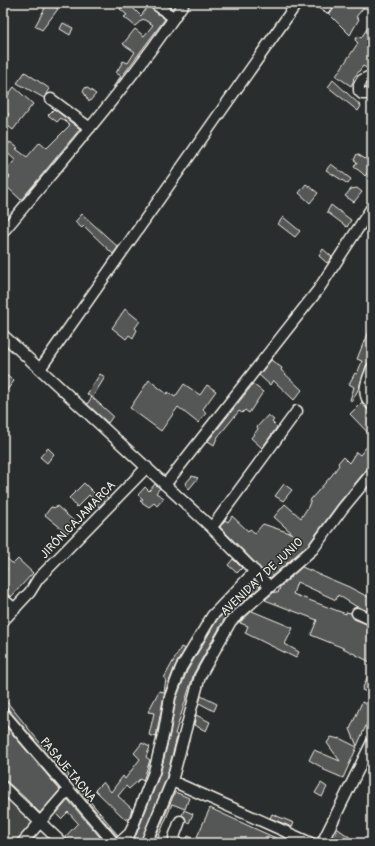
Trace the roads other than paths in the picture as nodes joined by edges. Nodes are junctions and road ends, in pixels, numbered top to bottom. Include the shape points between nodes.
1 (154, 3) edge
2 (184, 3) edge
3 (297, 3) edge
4 (322, 3) edge
5 (329, 3) edge
6 (174, 18) junction
7 (372, 78) edge
8 (372, 91) edge
9 (51, 99) dead end
10 (90, 128) junction
11 (372, 206) edge
12 (3, 232) edge
13 (5, 340) edge
14 (372, 368) edge
15 (40, 369) junction
16 (372, 405) edge
17 (297, 411) dead end
18 (147, 467) junction
19 (372, 473) edge
20 (165, 485) junction
21 (211, 527) junction
22 (255, 571) junction
23 (269, 586) junction
24 (3, 599) edge
25 (15, 609) junction
26 (357, 613) dead end
27 (372, 620) edge
28 (3, 621) edge
29 (3, 713) edge
30 (372, 742) edge
31 (172, 781) junction
32 (3, 787) edge
33 (68, 790) junction
34 (180, 821) dead end
35 (40, 823) junction
36 (22, 843) edge
37 (62, 843) edge
38 (114, 843) edge
39 (119, 843) edge
40 (146, 843) edge
41 (176, 843) edge
42 (311, 843) edge
43 (322, 843) edge

1 - 6 street
2 - 6 street
3 - 15 street
4 - 5 street via 326,7
6 - 10 street
7 - 8 street via 362,80 359,91 362,94 370,94
9 - 10 street
10 - 12 street
11 - 20 street via 318,290
13 - 15 street
14 - 16 street via 365,394
15 - 18 street
17 - 21 street
18 - 20 street
18 - 25 street, JIRÓN CAJAMARCA via 38,579
19 - 23 street, AVENIDA 7 DE JUNIO via 313,549
20 - 21 street
21 - 22 street
22 - 23 street
22 - 39 street via 212,616 181,668 170,697 154,772 130,832
23 - 31 street, AVENIDA 7 DE JUNIO via 231,621 200,676
24 - 25 street
25 - 28 street, JIRÓN CAJAMARCA
26 - 27 street
29 - 33 street, PASAJE TACNA
30 - 43 street
31 - 40 street, AVENIDA 7 DE JUNIO
31 - 42 street
32 - 35 street
33 - 35 street
33 - 38 street, PASAJE TACNA
34 - 41 street via 174,837
35 - 36 street
35 - 37 street

